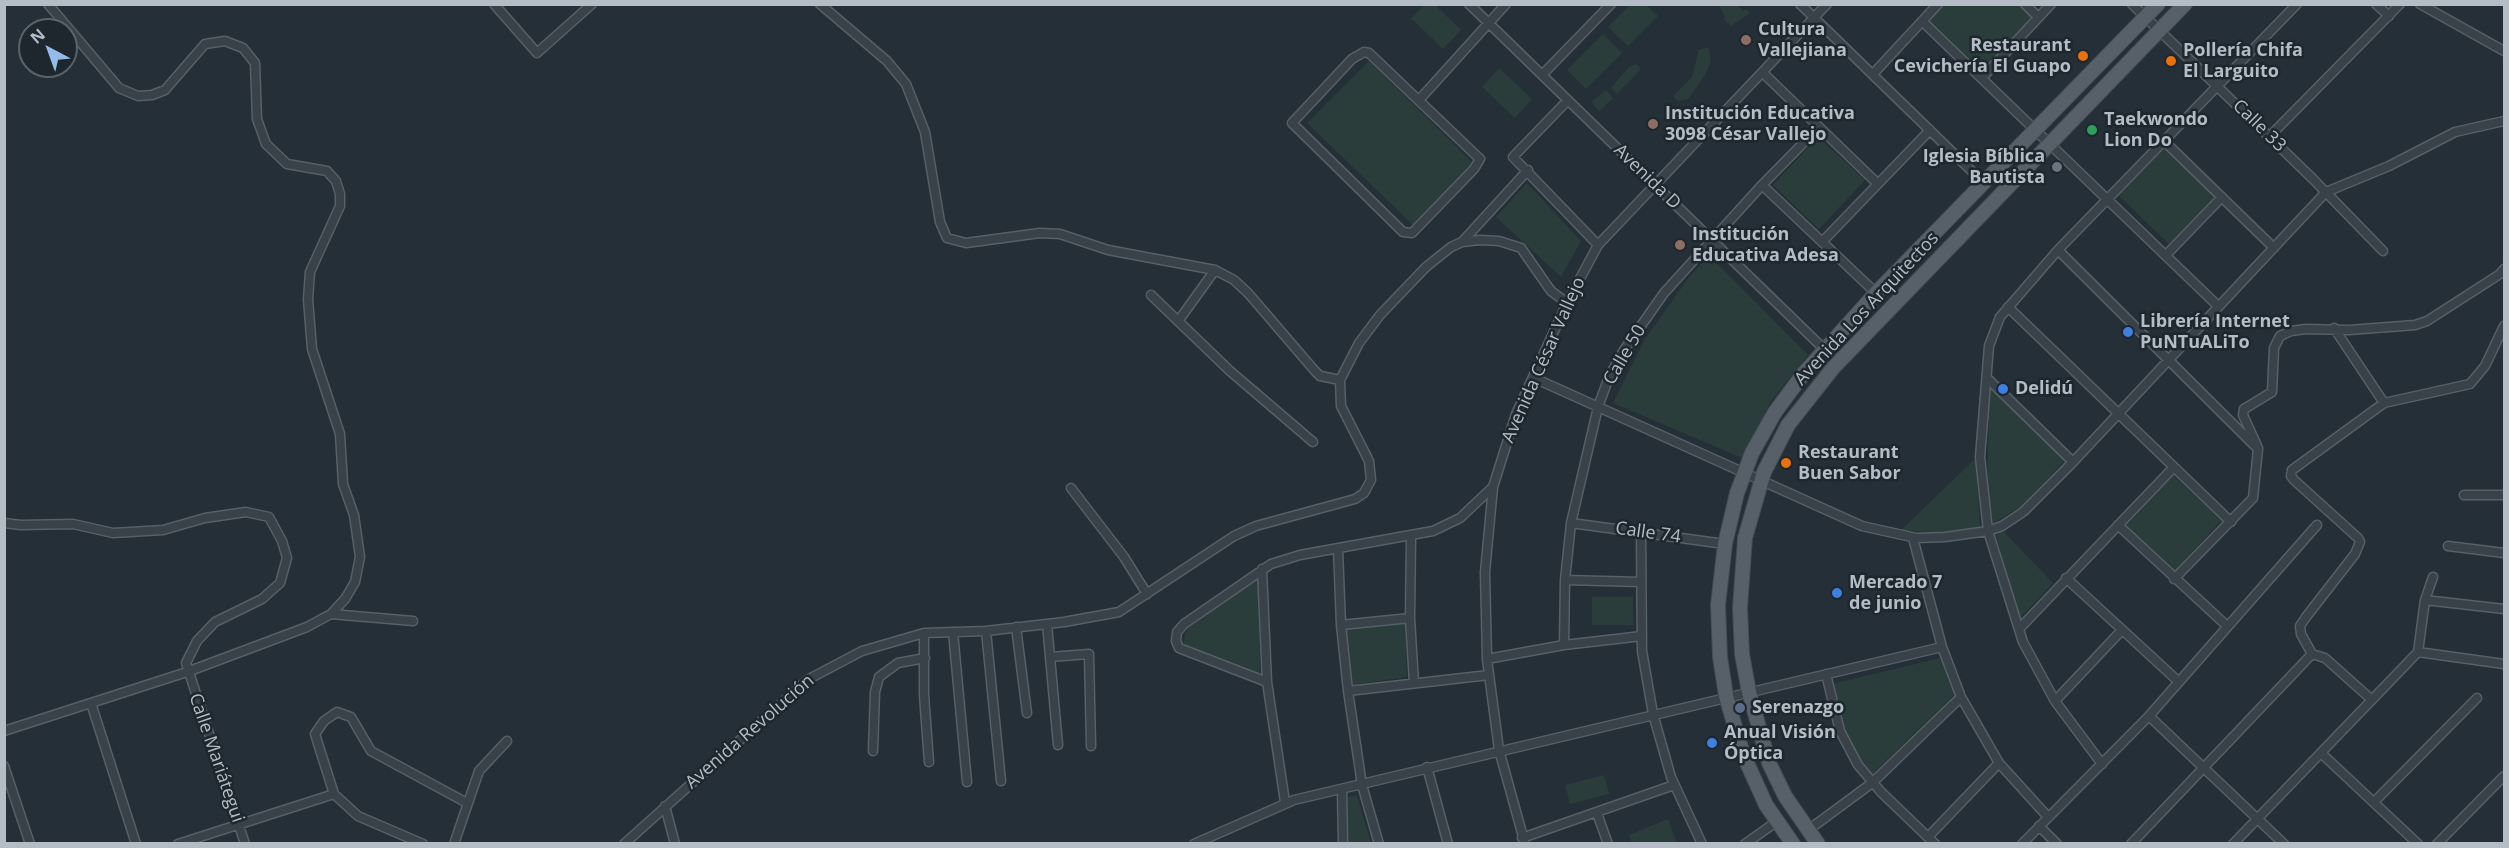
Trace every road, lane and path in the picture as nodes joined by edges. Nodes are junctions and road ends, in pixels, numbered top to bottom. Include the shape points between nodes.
1 (48, 4) edge
2 (494, 4) edge
3 (592, 4) edge
4 (820, 4) edge
5 (1468, 4) edge
6 (1506, 4) edge
7 (1611, 4) edge
8 (1800, 4) edge
9 (1827, 4) edge
10 (1938, 4) edge
11 (2025, 4) edge
12 (2050, 4) edge
13 (2132, 4) edge
14 (2158, 4) edge
15 (2186, 4) edge
16 (2297, 4) edge
17 (2376, 4) edge
18 (2400, 4) edge
19 (2420, 4) edge
20 (2389, 16) junction
21 (2145, 17) junction
22 (1814, 18) junction
23 (2038, 18) junction
24 (1922, 21) junction
25 (1488, 23) junction
26 (2160, 31) junction
27 (2505, 51) edge
28 (1762, 72) junction
29 (1872, 74) junction
30 (1542, 75) junction
31 (1982, 78) junction
32 (2217, 86) junction
33 (1419, 100) junction
34 (1568, 100) junction
35 (2505, 121) edge
36 (1819, 127) junction
37 (2036, 128) junction
38 (1930, 130) junction
39 (2270, 136) junction
40 (2163, 140) junction
41 (2050, 143) junction
42 (1528, 170) junction
43 (1983, 182) junction
44 (1878, 184) junction
45 (1762, 185) junction
46 (1657, 186) junction
47 (2326, 192) junction
48 (2222, 197) junction
49 (2109, 198) junction
50 (1712, 241) junction
51 (1462, 242) junction
52 (1822, 242) junction
53 (1598, 245) junction
54 (2274, 248) junction
55 (2058, 250) junction
56 (2383, 251) dead end
57 (2166, 255) junction
58 (2505, 269) edge
59 (1215, 270) junction
60 (1876, 293) junction
61 (1151, 295) dead end
62 (1567, 303) junction
63 (2218, 306) junction
64 (2008, 307) junction
65 (1179, 320) junction
66 (2505, 326) edge
67 (2334, 328) junction
68 (1826, 350) junction
69 (2168, 360) junction
70 (1534, 378) junction
71 (1988, 378) junction
72 (1340, 380) junction
73 (2384, 403) junction
74 (1598, 407) junction
75 (2118, 414) junction
76 (1313, 442) dead end
77 (2258, 449) junction
78 (2073, 462) junction
79 (2173, 468) junction
80 (1745, 471) junction
81 (1761, 479) junction
82 (1493, 486) junction
83 (1071, 488) dead end
84 (2464, 495) dead end
85 (2505, 495) edge
86 (2231, 522) junction
87 (4, 523) edge
88 (1571, 523) junction
89 (2118, 525) junction
90 (2317, 525) dead end
91 (1988, 531) junction
92 (1641, 532) junction
93 (1411, 537) junction
94 (1913, 538) junction
95 (1725, 544) junction
96 (2448, 546) dead end
97 (1338, 549) junction
98 (2505, 553) edge
99 (1262, 569) junction
100 (2433, 577) dead end
101 (2066, 578) junction
102 (2174, 579) junction
103 (1565, 580) junction
104 (1641, 582) junction
105 (1147, 594) junction
106 (2425, 600) junction
107 (2505, 609) edge
108 (331, 614) junction
109 (1410, 618) junction
110 (413, 621) dead end
111 (1047, 624) junction
112 (1341, 625) junction
113 (2227, 626) junction
114 (1016, 627) junction
115 (2019, 629) junction
116 (2122, 630) junction
117 (986, 631) junction
118 (953, 632) junction
119 (924, 633) junction
120 (1642, 636) junction
121 (1564, 645) junction
122 (1942, 647) junction
123 (2418, 652) junction
124 (2312, 654) junction
125 (1050, 657) junction
126 (925, 658) junction
127 (1487, 659) junction
128 (2505, 664) edge
129 (188, 672) junction
130 (1826, 674) junction
131 (1489, 675) junction
132 (1267, 682) junction
133 (2179, 682) junction
134 (1414, 683) junction
135 (1348, 691) junction
136 (1749, 692) junction
137 (1726, 696) junction
138 (1961, 697) junction
139 (2476, 698) dead end
140 (2372, 700) junction
141 (2055, 701) junction
142 (91, 703) junction
143 (1026, 712) dead end
144 (1653, 714) junction
145 (2148, 716) junction
146 (4, 731) edge
147 (507, 741) dead end
148 (1058, 745) dead end
149 (1091, 746) dead end
150 (1499, 750) junction
151 (873, 751) dead end
152 (2321, 753) junction
153 (929, 762) dead end
154 (1999, 763) junction
155 (2102, 764) junction
156 (4, 766) edge
157 (1427, 767) junction
158 (2204, 767) junction
159 (2505, 776) edge
160 (1001, 781) dead end
161 (967, 782) dead end
162 (1872, 783) junction
163 (1362, 785) junction
164 (1674, 785) junction
165 (1342, 790) junction
166 (334, 794) junction
167 (2375, 801) junction
168 (1286, 802) junction
169 (467, 804) junction
170 (665, 806) junction
171 (1597, 813) junction
172 (2048, 817) junction
173 (2258, 818) junction
174 (1776, 822) junction
175 (239, 824) junction
176 (2039, 826) junction
177 (1807, 831) junction
178 (1931, 840) edge
179 (1524, 841) edge
180 (30, 843) edge
181 (136, 843) edge
182 (178, 843) edge
183 (244, 843) edge
184 (423, 843) edge
185 (454, 843) edge
186 (624, 843) edge
187 (675, 843) edge
188 (1194, 843) edge
189 (1343, 843) edge
190 (1379, 843) edge
191 (1448, 843) edge
192 (1608, 843) edge
193 (1702, 843) edge
194 (1746, 843) edge
195 (1793, 843) edge
196 (1818, 843) edge
197 (2022, 843) edge
198 (2057, 843) edge
199 (2131, 843) edge
200 (2233, 843) edge
201 (2284, 843) edge
202 (2418, 843) edge
203 (2437, 843) edge

1 - 108 street via 119,88 138,96 165,90 205,44 225,41 243,48 255,63 257,118 266,144 287,164 327,171 336,181 340,207 310,272 308,299 312,349 340,434 343,484 361,548 355,582
2 - 3 street via 537,53
4 - 59 street via 887,61 906,84 925,132 942,231 951,240 966,243 1060,234 1108,250
5 - 25 street, Avenida D
6 - 25 street
7 - 30 street
8 - 22 street
9 - 22 street, Avenida César Vallejo
10 - 24 street
11 - 23 street
12 - 23 street
13 - 21 street, Calle 33
14 - 21 main road, Avenida Los Arquitectos
15 - 26 main road, Avenida Los Arquitectos
16 - 32 street
17 - 20 street
18 - 20 street
19 - 27 street
20 - 39 street
21 - 26 street, Calle 33
21 - 37 main road, Avenida Los Arquitectos
22 - 28 street, Avenida César Vallejo
22 - 29 street
23 - 31 street
24 - 29 street
24 - 31 street
25 - 30 street, Avenida D
25 - 33 street
26 - 32 street, Calle 33
26 - 41 main road, Avenida Los Arquitectos
28 - 36 street
28 - 46 street, Avenida César Vallejo
29 - 38 street
30 - 34 street, Avenida D
31 - 37 street
32 - 39 street, Calle 33
32 - 40 street
33 - 33 street via 1479,159 1474,169 1412,233 1407,233 1292,121 1352,59 1364,52
34 - 42 street via 1513,157
34 - 46 street, Avenida D
35 - 47 street via 2455,132 2390,166
36 - 44 street
36 - 45 street, Calle 50
37 - 41 street
37 - 43 main road, Avenida Los Arquitectos
38 - 43 street
38 - 44 street
39 - 47 street, Calle 33
40 - 48 street
40 - 49 street
41 - 49 street
41 - 81 main road, Avenida Los Arquitectos via 1826,375 1788,425
42 - 51 street
42 - 53 street
43 - 60 main road, Avenida Los Arquitectos
44 - 52 street
45 - 50 street, Calle 50
45 - 52 street
46 - 50 street, Avenida D
46 - 53 street, Avenida César Vallejo
47 - 54 street
47 - 56 street, Calle 33
48 - 54 street
48 - 57 street
49 - 55 street
49 - 57 street
50 - 68 street, Avenida D
50 - 74 street, Calle 50 via 1664,293 1623,350
51 - 62 street via 1499,242 1521,248 1551,291
51 - 72 street via 1426,267 1380,315 1359,343
52 - 60 street
53 - 62 street, Avenida César Vallejo
54 - 63 street
55 - 64 street
55 - 69 street
57 - 63 street
58 - 67 street via 2427,321 2415,325
59 - 65 street
59 - 72 street via 1248,293 1320,376
60 - 68 main road, Avenida Los Arquitectos
61 - 65 street
62 - 70 street, Avenida César Vallejo
63 - 69 street
64 - 71 street via 1989,346
64 - 75 street
65 - 76 street via 1230,371
66 - 73 street via 2485,366 2470,384
67 - 73 street
67 - 77 street via 2291,331 2280,336 2274,348 2272,392 2244,409
68 - 80 main road, Avenida Los Arquitectos via 1775,412
69 - 75 street
69 - 77 street
70 - 74 street
70 - 82 street, Avenida César Vallejo via 1516,414
71 - 78 street
71 - 91 street via 1980,457
72 - 105 street, Avenida Revolución via 1341,406 1370,461 1371,480 1364,493 1234,536
73 - 124 street via 2292,470 2294,480 2360,542 2300,626
74 - 80 street
74 - 88 street, Calle 50
75 - 78 street
75 - 79 street
77 - 86 street via 2253,498
78 - 91 street via 2023,512
79 - 86 street
79 - 89 street
80 - 81 street
80 - 95 main road, Avenida Los Arquitectos
81 - 94 street via 1845,520
81 - 136 main road, Avenida Los Arquitectos via 1742,556 1742,654
82 - 93 street via 1460,518
82 - 127 street, Avenida César Vallejo via 1485,572
83 - 105 street
84 - 85 street
86 - 102 street
87 - 129 street via 73,524 113,533 163,530 246,512 269,517 287,558 280,583 262,599 215,622 197,641 186,663
88 - 92 street, Calle 74
88 - 103 street, Calle 50
89 - 101 street
89 - 102 street
90 - 113 street
91 - 94 street
91 - 115 street
92 - 95 street, Calle 74
92 - 104 street
93 - 97 street
93 - 109 street
94 - 122 street
95 - 137 main road, Avenida Los Arquitectos via 1718,629
96 - 98 street
97 - 99 street
97 - 112 street
99 - 132 street
99 - 132 street via 1184,624 1176,642 1179,648
100 - 106 street
101 - 115 street
101 - 116 street
102 - 113 street
103 - 104 street
103 - 121 street, Calle 50
104 - 120 street
105 - 111 street, Avenida Revolución via 1119,612
106 - 107 street
106 - 123 street
108 - 110 street
108 - 129 street via 307,627
109 - 112 street
109 - 134 street
111 - 114 street, Avenida Revolución
111 - 125 street
112 - 135 street
113 - 133 street
114 - 117 street, Avenida Revolución
114 - 143 street
115 - 141 street
116 - 133 street
116 - 141 street
117 - 118 street, Avenida Revolución
117 - 160 street
118 - 119 street, Avenida Revolución
118 - 161 street
119 - 126 street
119 - 170 street, Avenida Revolución via 862,651 807,680
120 - 121 street
120 - 144 street
121 - 127 street
122 - 130 street
122 - 138 street
123 - 128 street
123 - 140 street
124 - 140 street via 2325,658
124 - 158 street
125 - 148 street
125 - 149 street via 1089,654
126 - 151 street via 898,663 879,677
126 - 153 street
127 - 131 street, Avenida César Vallejo
129 - 142 street
129 - 175 street, Calle Mariátegui
130 - 136 street
130 - 162 street via 1840,731
131 - 134 street
131 - 150 street, Avenida César Vallejo
132 - 168 street
133 - 145 street
134 - 135 street
135 - 163 street
136 - 137 street
136 - 177 main road, Avenida Los Arquitectos via 1769,763
137 - 144 street
137 - 174 main road, Avenida Los Arquitectos via 1743,754
138 - 154 street
138 - 162 street
139 - 167 street
140 - 152 street
141 - 155 street
142 - 146 street
142 - 181 street
144 - 150 street
144 - 164 street
145 - 155 street
145 - 158 street
147 - 169 street via 479,771
150 - 157 street
150 - 179 street, Avenida César Vallejo
152 - 167 street
152 - 173 street
154 - 172 street
154 - 178 street
155 - 172 street
156 - 180 street
157 - 163 street
157 - 191 street
158 - 173 street
158 - 199 street
159 - 203 street
162 - 177 street
162 - 178 street
163 - 165 street
163 - 190 street
164 - 171 street
164 - 193 street
165 - 168 street
165 - 189 street
166 - 169 street via 315,734 337,712 351,717 371,751
166 - 175 street
166 - 184 street via 358,816
167 - 202 street
168 - 188 street
169 - 185 street
170 - 186 street, Avenida Revolución
170 - 187 street
171 - 179 street
171 - 192 street
172 - 176 street
173 - 200 street
173 - 201 street
174 - 194 street
174 - 195 main road, Avenida Los Arquitectos
175 - 182 street
175 - 183 street, Calle Mariátegui
176 - 197 street
176 - 198 street
177 - 196 main road, Avenida Los Arquitectos

